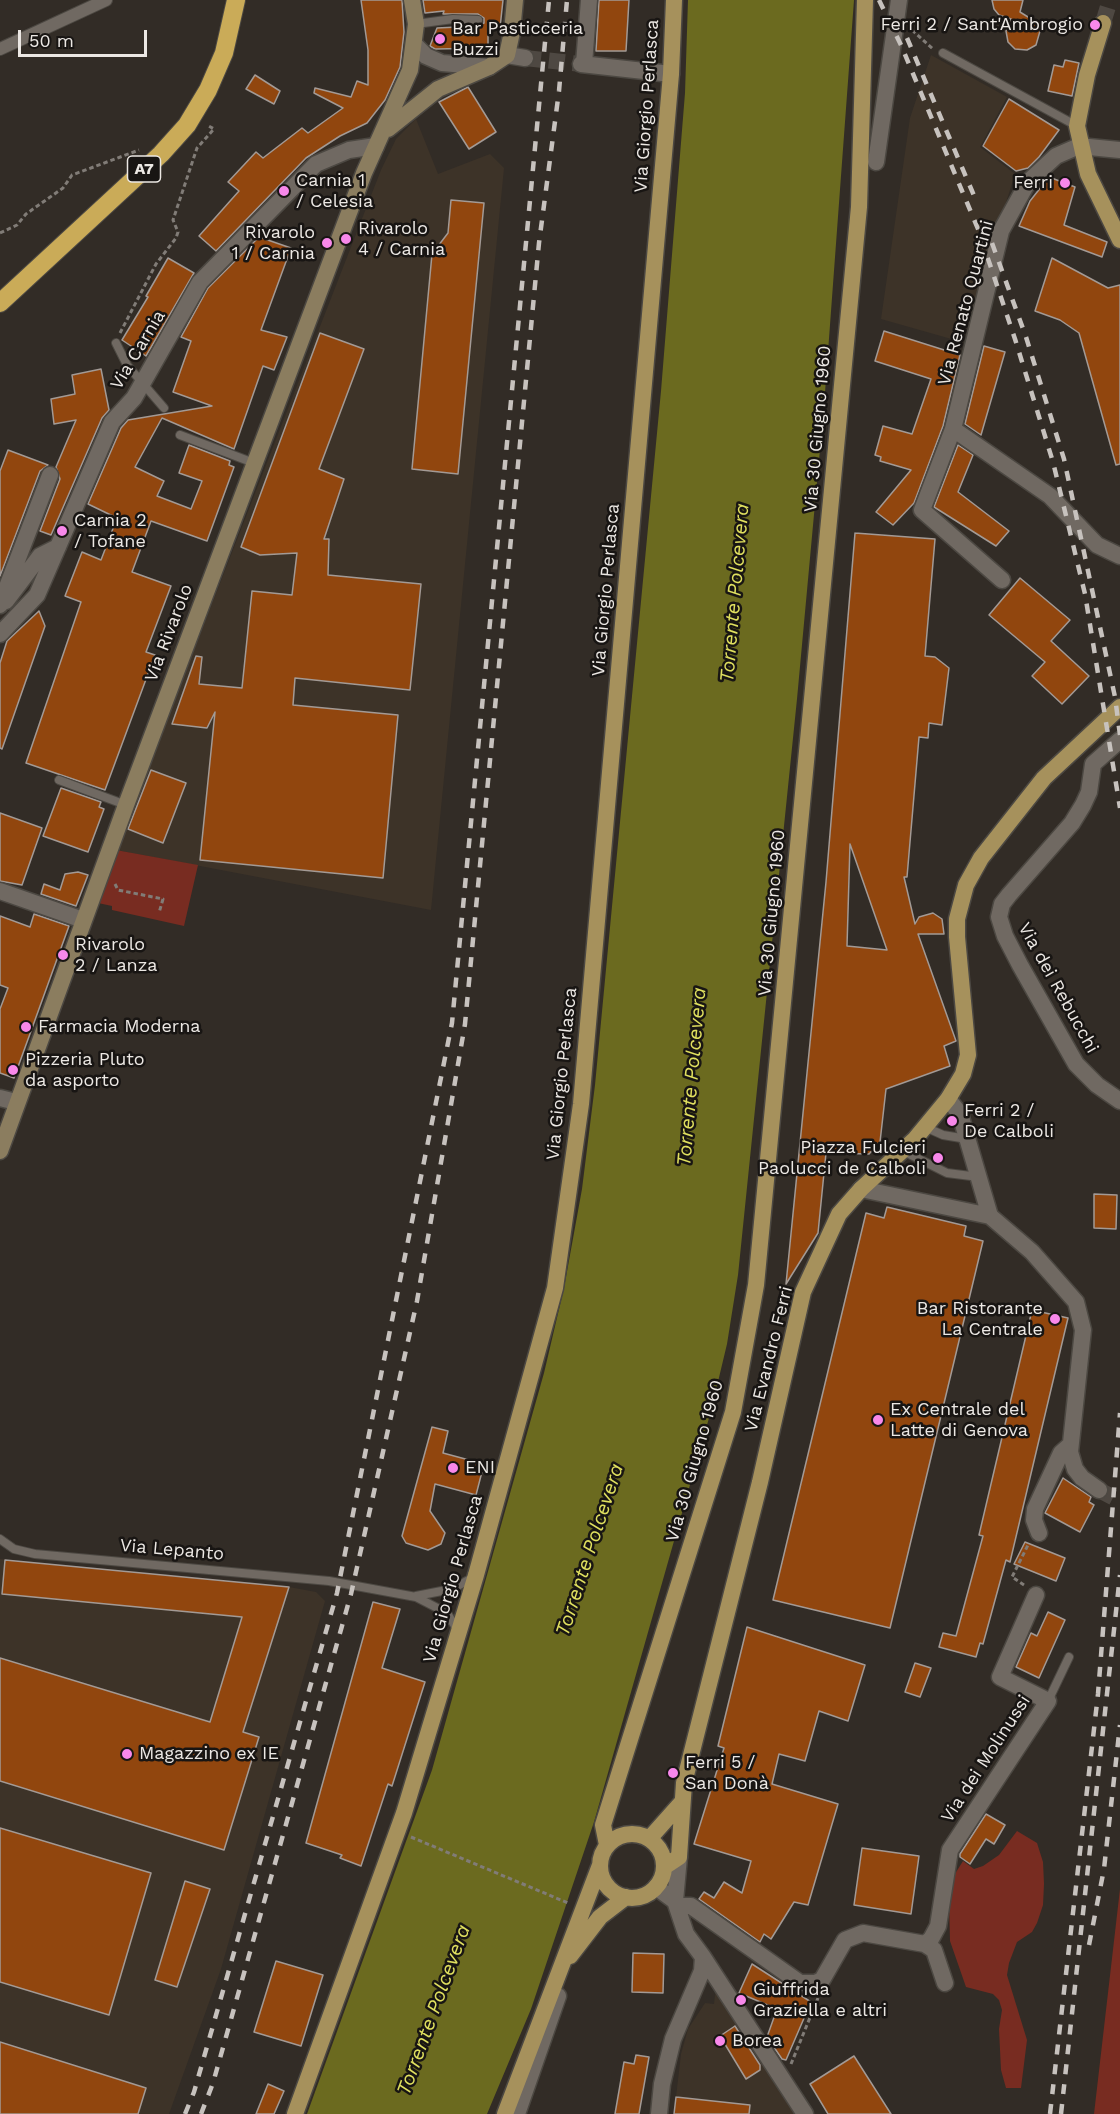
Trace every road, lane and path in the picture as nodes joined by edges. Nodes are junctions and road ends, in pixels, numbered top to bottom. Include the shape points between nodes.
1 (106, 0) edge
2 (236, 0) edge
3 (412, 0) edge
4 (515, 0) edge
5 (589, 0) edge
6 (674, 0) edge
7 (865, 0) edge
8 (899, 5) edge
9 (478, 21) dead end
10 (1103, 23) tunnel mouth
11 (416, 24) junction
12 (415, 45) junction
13 (0, 49) edge
14 (943, 53) joint
15 (507, 55) junction
16 (525, 58) tunnel mouth
17 (489, 67) junction
18 (671, 74) junction
19 (206, 124) dead end
20 (1077, 126) junction
21 (379, 139) junction
22 (1080, 146) junction
23 (139, 150) dead end
24 (1120, 150) edge
25 (876, 162) dead end
26 (0, 233) edge
27 (1120, 240) edge
28 (0, 303) edge
29 (116, 343) joint
30 (143, 382) junction
31 (164, 408) dead end
32 (953, 429) junction
33 (180, 435) dead end
34 (254, 463) junction
35 (50, 475) dead end
36 (58, 547) junction
37 (1120, 556) edge
38 (1002, 580) dead end
39 (0, 607) edge
40 (0, 634) edge
41 (1120, 707) edge
42 (1120, 740) edge
43 (59, 780) dead end
44 (126, 805) junction
45 (115, 884) dead end
46 (0, 891) edge
47 (162, 900) junction
48 (168, 902) dead end
49 (159, 913) dead end
50 (83, 920) junction
51 (948, 1098) junction
52 (8, 1100) edge
53 (1120, 1101) edge
54 (925, 1127) junction
55 (968, 1139) junction
56 (0, 1151) edge
57 (903, 1151) junction
58 (978, 1177) junction
59 (861, 1189) junction
60 (990, 1216) junction
61 (1070, 1445) junction
62 (1099, 1490) tunnel mouth
63 (1039, 1533) joint
64 (0, 1539) edge
65 (476, 1575) junction
66 (1036, 1595) joint
67 (416, 1597) junction
68 (458, 1632) junction
69 (1069, 1657) dead end
70 (1048, 1701) junction
71 (682, 1802) junction
72 (609, 1811) junction
73 (632, 1834) junction
74 (405, 1835) dead end
75 (649, 1839) junction
76 (608, 1845) junction
77 (679, 1857) junction
78 (600, 1865) junction
79 (664, 1867) junction
80 (656, 1887) junction
81 (626, 1897) junction
82 (561, 1900) dead end
83 (677, 1903) junction
84 (925, 1944) junction
85 (703, 1957) junction
86 (561, 1968) junction
87 (828, 1974) junction
88 (945, 1983) dead end
89 (784, 2083) junction
90 (295, 2114) edge
91 (505, 2114) edge
92 (517, 2114) edge
93 (659, 2114) edge
94 (805, 2114) edge

1 - 13 street
2 - 28 highway, A7 via 224,53 187,125 161,154
3 - 11 main road, Via Rivarolo
4 - 15 main road
5 - 18 street via 583,64
6 - 18 main road, Via Giorgio Perlasca
7 - 72 main road, Via 30 Giugno 1960 via 859,207 756,1285 733,1412
8 - 14 path via 916,36
8 - 25 street
9 - 11 lane via 453,19
10 - 20 main road
11 - 12 main road, Via Rivarolo
12 - 17 street via 426,56 442,63
12 - 21 main road, Via Rivarolo via 410,70
14 - 20 lane
15 - 16 street
15 - 17 main road, Via Rivarolo
17 - 21 main road, Via Rivarolo via 425,97
18 - 65 main road, Via Giorgio Perlasca via 581,1104 555,1288
19 - 29 path via 214,129 197,148 190,165 173,220 176,238 152,272
20 - 22 main road
21 - 30 street, Via Carnia via 316,164 200,282
21 - 34 main road, Via Rivarolo
22 - 24 street
22 - 27 main road via 1088,174
22 - 32 street, Via Renato Quartini via 1056,156 1028,182 1001,231
23 - 26 path via 72,175 63,188 17,225
29 - 30 lane
30 - 31 lane
30 - 36 street, Via Carnia via 112,422
32 - 37 street via 1050,496 1097,545
32 - 38 street, Via Renato Quartini via 922,510
33 - 34 lane
34 - 44 main road, Via Rivarolo
35 - 39 street
36 - 39 street via 40,556
36 - 40 street, Via Carnia via 37,595
41 - 51 main road, Via Evandro Ferri via 1044,778 981,858 966,885 957,919 957,937 968,1055 963,1074
42 - 53 street, Via dei Rebucchi via 1093,764 1089,792 1072,823 1002,904 999,917 1005,936 1076,1064
43 - 44 lane
44 - 50 main road, Via Rivarolo
45 - 47 path via 118,890
46 - 50 street
47 - 48 path
47 - 49 path
50 - 52 main road, Via Rivarolo
51 - 54 main road, Via Evandro Ferri
51 - 55 street via 960,1114
52 - 56 main road, Via Rivarolo
54 - 55 lane via 943,1136
54 - 57 main road, Via Evandro Ferri
55 - 58 street
57 - 58 lane via 946,1173
57 - 59 main road, Via Evandro Ferri
58 - 60 street
59 - 60 street
59 - 71 main road, Via Evandro Ferri via 839,1214 803,1292
60 - 61 street via 1032,1252 1076,1302 1083,1330
61 - 62 street via 1074,1469
61 - 63 street via 1061,1453 1035,1509
63 - 66 path via 1012,1577 1037,1591
64 - 67 lane, Via Lepanto via 14,1549 71,1557 328,1581
65 - 67 lane via 452,1589
65 - 68 main road, Via Giorgio Perlasca
66 - 70 street, Via dei Molinussi via 1000,1677
67 - 68 lane via 447,1613
68 - 90 main road, Via Giorgio Perlasca via 398,1832
69 - 70 lane
70 - 84 street, Via dei Molinussi via 950,1850 938,1926
71 - 75 main road
71 - 77 main road, Via Evandro Ferri
72 - 73 main road
72 - 76 main road, Via 30 Giugno 1960 via 603,1825
73 - 75 main road
73 - 76 main road
74 - 82 path
75 - 79 main road via 657,1846
76 - 78 main road
77 - 79 main road
77 - 83 street
78 - 81 main road via 607,1886
78 - 86 main road
79 - 80 main road
80 - 81 main road via 647,1894
80 - 83 street
81 - 86 main road via 600,1917
83 - 85 street via 686,1934
83 - 87 street via 691,1906 800,1983 816,1983
84 - 87 street via 856,1934 845,1940
84 - 88 street via 934,1950
85 - 89 street
85 - 93 street via 702,1971 681,2014 670,2049
86 - 91 main road
86 - 92 street via 557,1999
87 - 89 path
89 - 94 street

